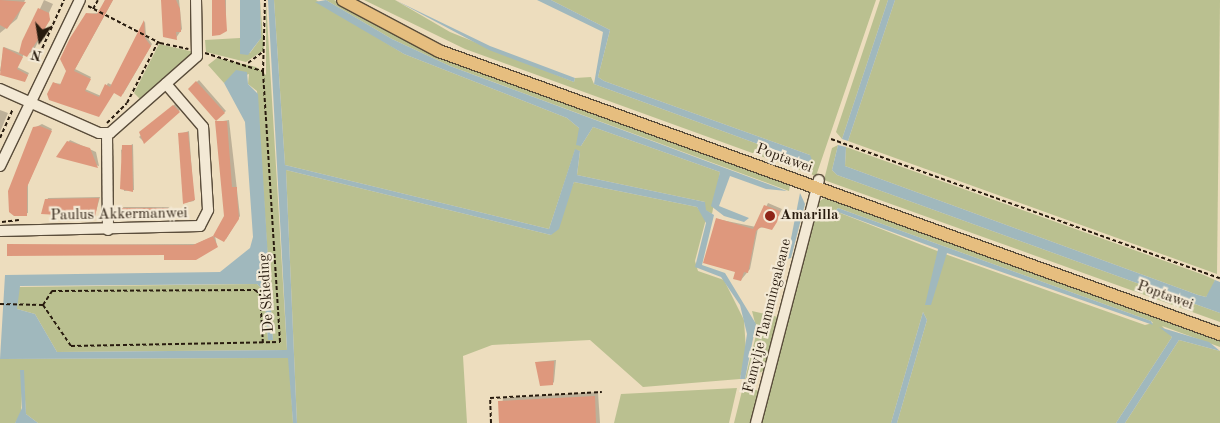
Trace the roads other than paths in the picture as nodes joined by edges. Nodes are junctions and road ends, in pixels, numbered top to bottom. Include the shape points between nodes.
1 (196, 0) edge
2 (343, 0) edge
3 (81, 1) edge
4 (166, 84) junction
5 (0, 89) edge
6 (28, 102) junction
7 (105, 134) junction
8 (0, 166) edge
9 (818, 184) junction
10 (1, 224) edge
11 (108, 230) junction
12 (1220, 334) edge
13 (756, 423) edge

1 - 4 street via 199,52
2 - 9 main road, Poptawei via 439,51
3 - 6 street
4 - 7 street
4 - 11 street, Paulus Akkermanwei via 202,125 206,219 191,230
5 - 6 street
6 - 7 street
6 - 8 street
7 - 11 street
9 - 12 main road, Poptawei
9 - 13 street, Famylje Tammingaleane
10 - 11 street, Paulus Akkermanwei

